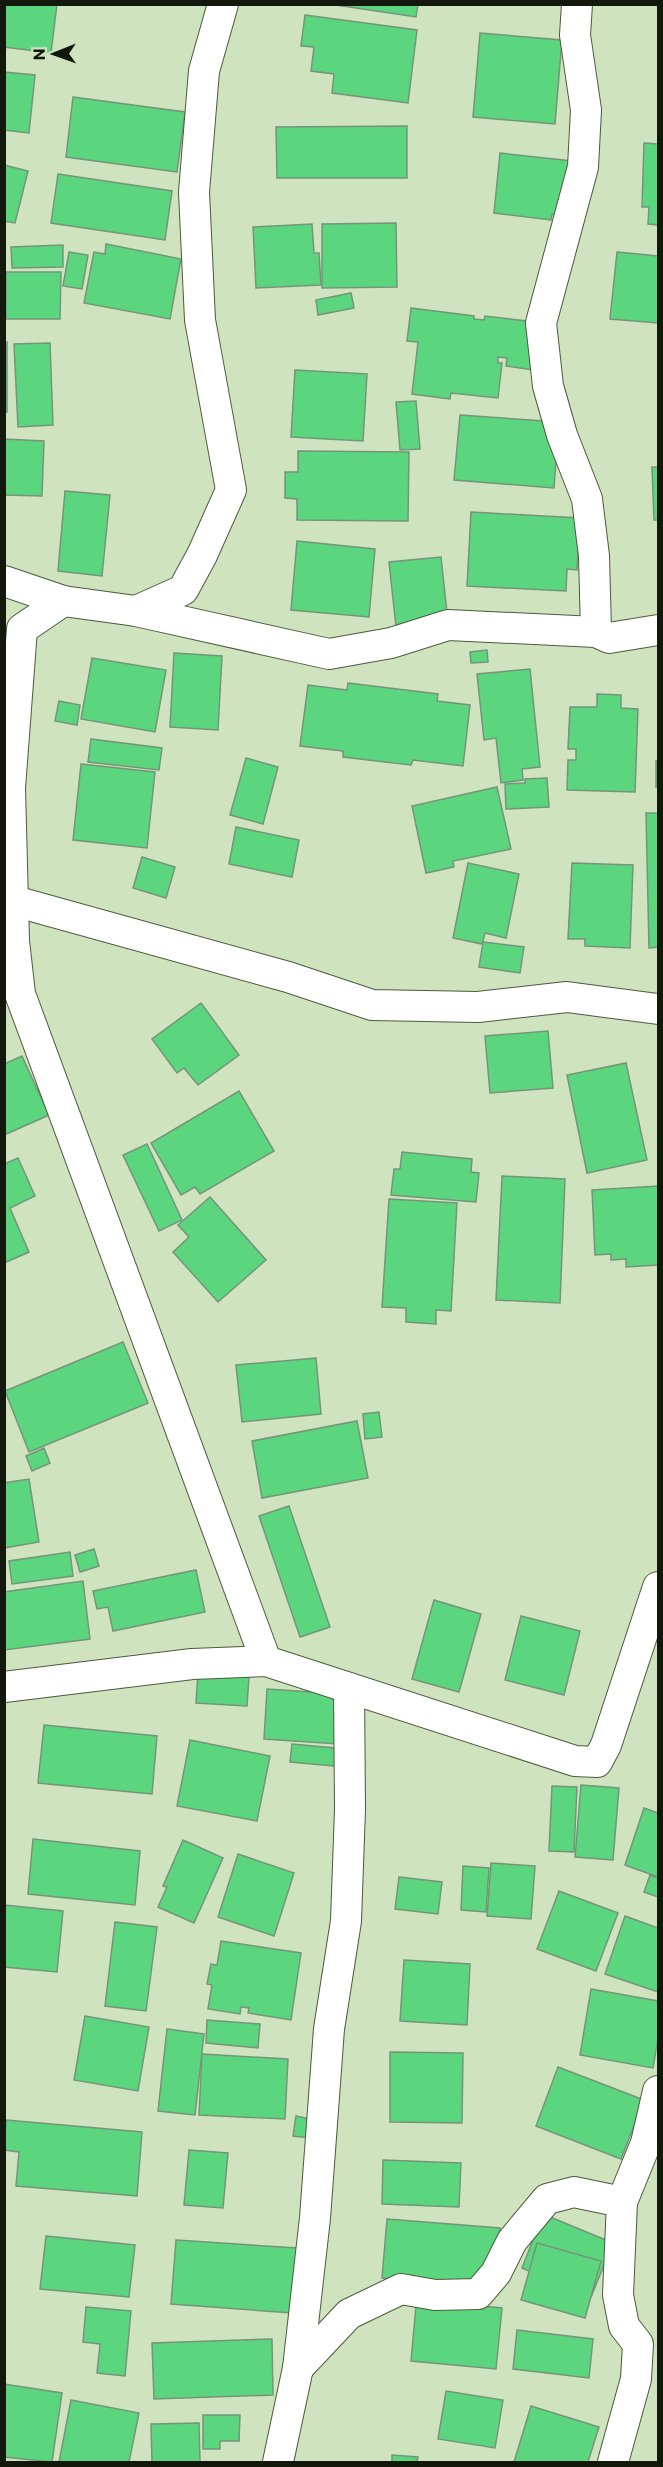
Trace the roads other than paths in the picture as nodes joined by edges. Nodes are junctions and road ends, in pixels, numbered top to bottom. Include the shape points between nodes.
1 (223, 4) edge
2 (577, 4) edge
3 (4, 581) edge
4 (63, 602) junction
5 (136, 611) junction
6 (658, 630) edge
7 (596, 632) junction
8 (14, 902) junction
9 (658, 1009) edge
10 (658, 1587) edge
11 (266, 1661) junction
12 (4, 1687) edge
13 (349, 1688) junction
14 (658, 2091) edge
15 (621, 2202) junction
16 (298, 2368) junction
17 (278, 2463) edge
18 (613, 2463) edge

1 - 5 street via 204,71 194,192 200,320 231,490 183,590
2 - 7 street via 575,35 586,110 583,166 541,323 548,386 587,500 594,556
3 - 4 street
4 - 5 street
4 - 8 street via 22,629 10,788
5 - 7 street via 329,654 391,643 448,625
6 - 7 street via 609,638
8 - 9 street via 288,977 372,1005 478,1007 567,997
8 - 11 street via 20,994
10 - 13 street via 597,1762 575,1761
11 - 12 street via 192,1664
11 - 13 street
13 - 16 street via 346,1921 329,2029 315,2218
14 - 15 street via 646,2143
15 - 16 street via 574,2192 547,2199 512,2241 496,2273 478,2294 435,2295 401,2289 349,2314
15 - 18 street via 618,2295 624,2326 638,2344 636,2379
16 - 17 street

